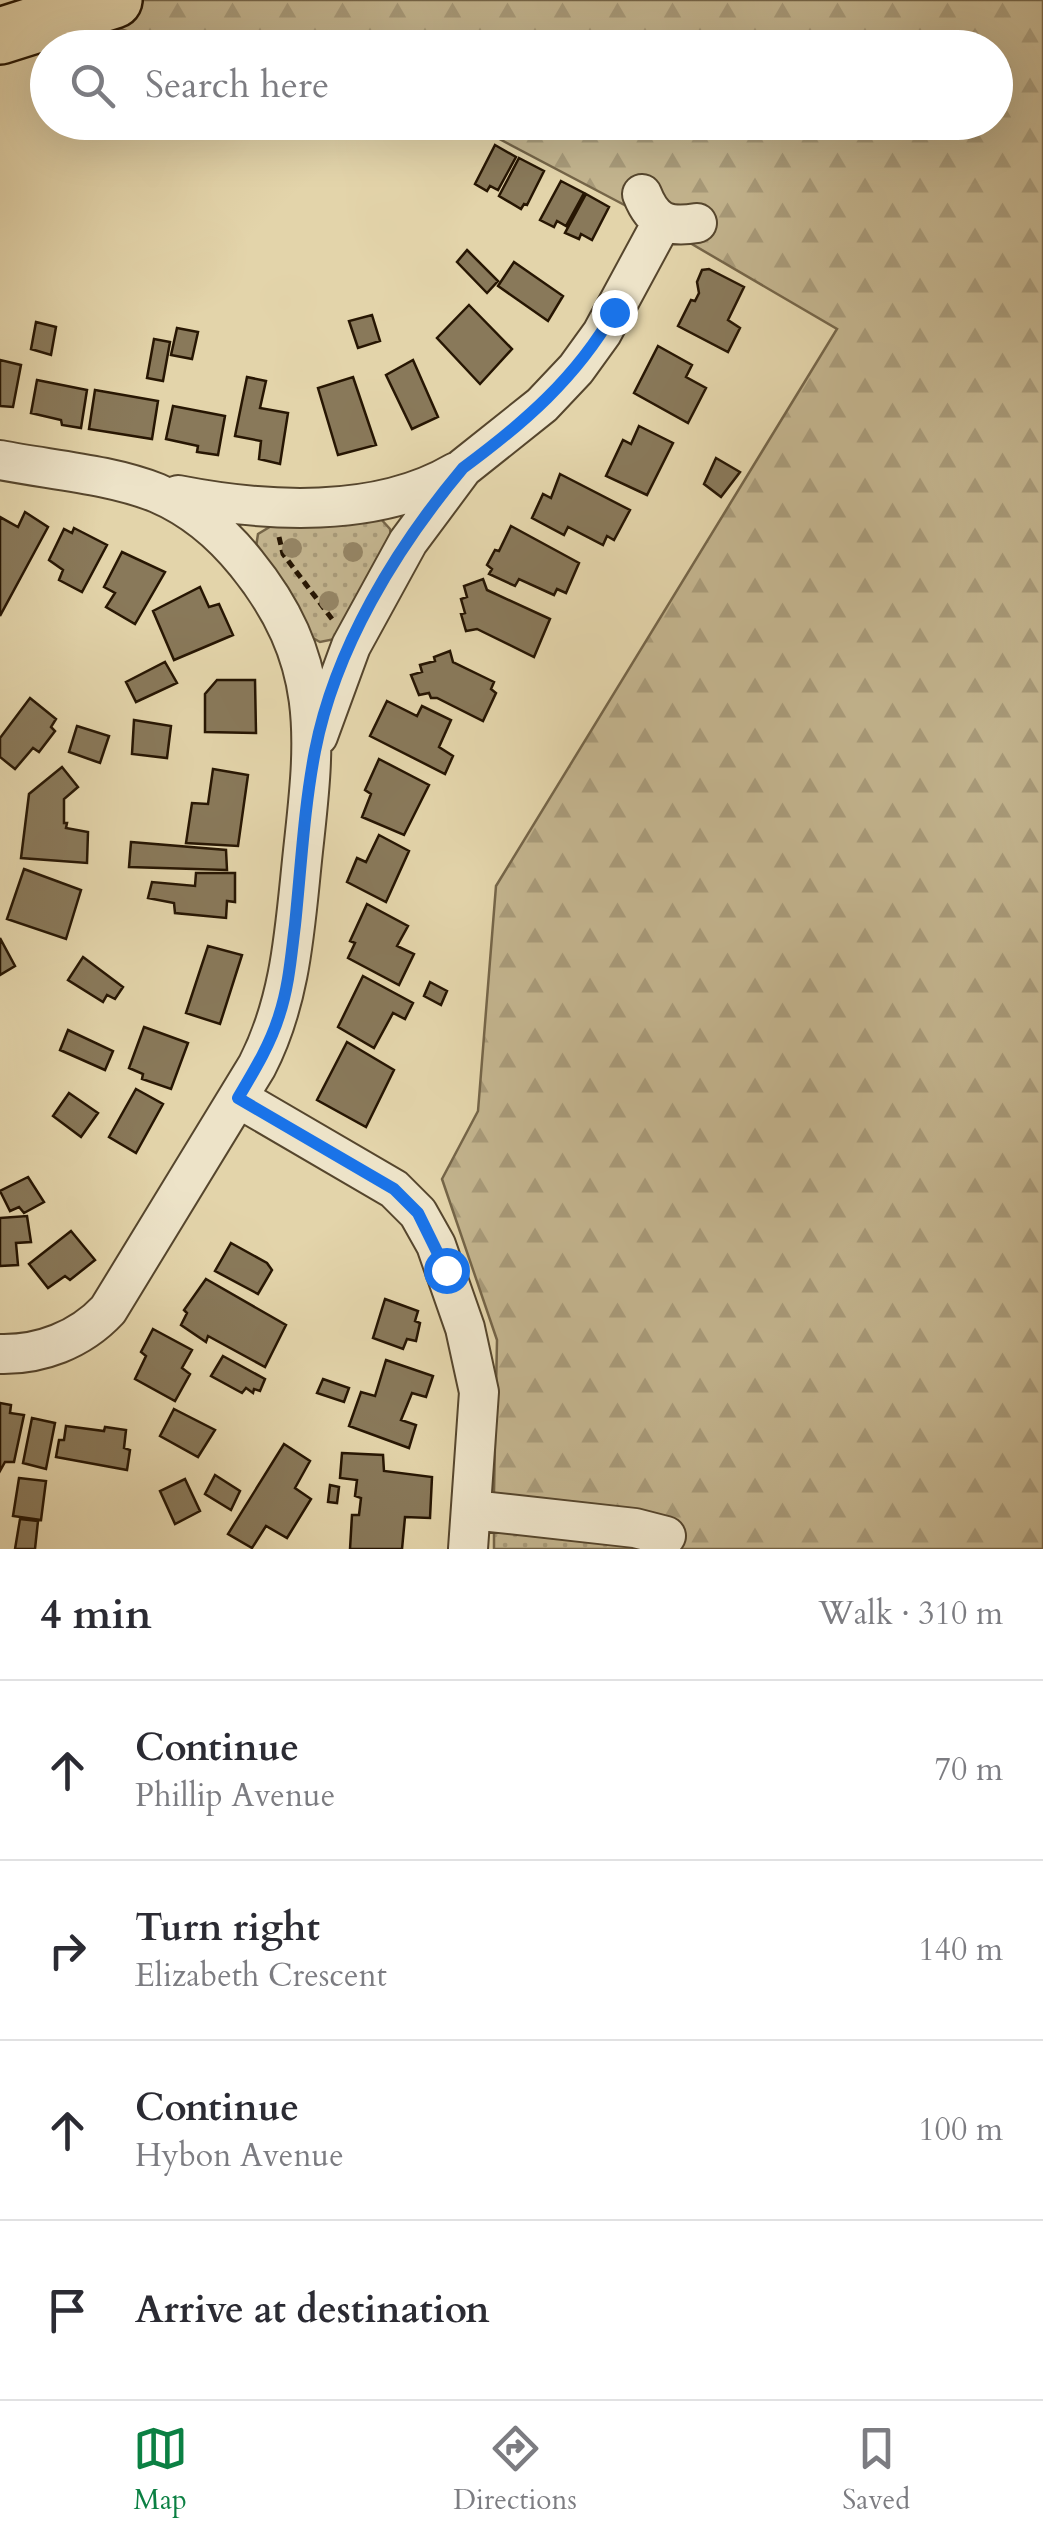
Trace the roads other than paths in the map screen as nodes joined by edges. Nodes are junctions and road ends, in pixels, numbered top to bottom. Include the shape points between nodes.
1 (72, 6) edge
2 (0, 36) edge
3 (667, 213) dead end
4 (0, 460) edge
5 (463, 468) junction
6 (136, 487) junction
7 (312, 772) junction
8 (238, 1098) junction
9 (0, 1354) edge
10 (472, 1510) junction
11 (666, 1536) dead end
12 (468, 1549) edge

1 - 2 highway
3 - 5 street via 576,369
4 - 6 street
5 - 6 street via 425,486 324,508 226,504
5 - 7 street via 430,510 354,638 328,704
6 - 7 street via 210,525 273,598 308,686
7 - 8 street via 285,996 267,1048
8 - 9 street via 100,1319 48,1348
8 - 10 street via 394,1189 427,1228 476,1372
10 - 11 street
10 - 12 street

